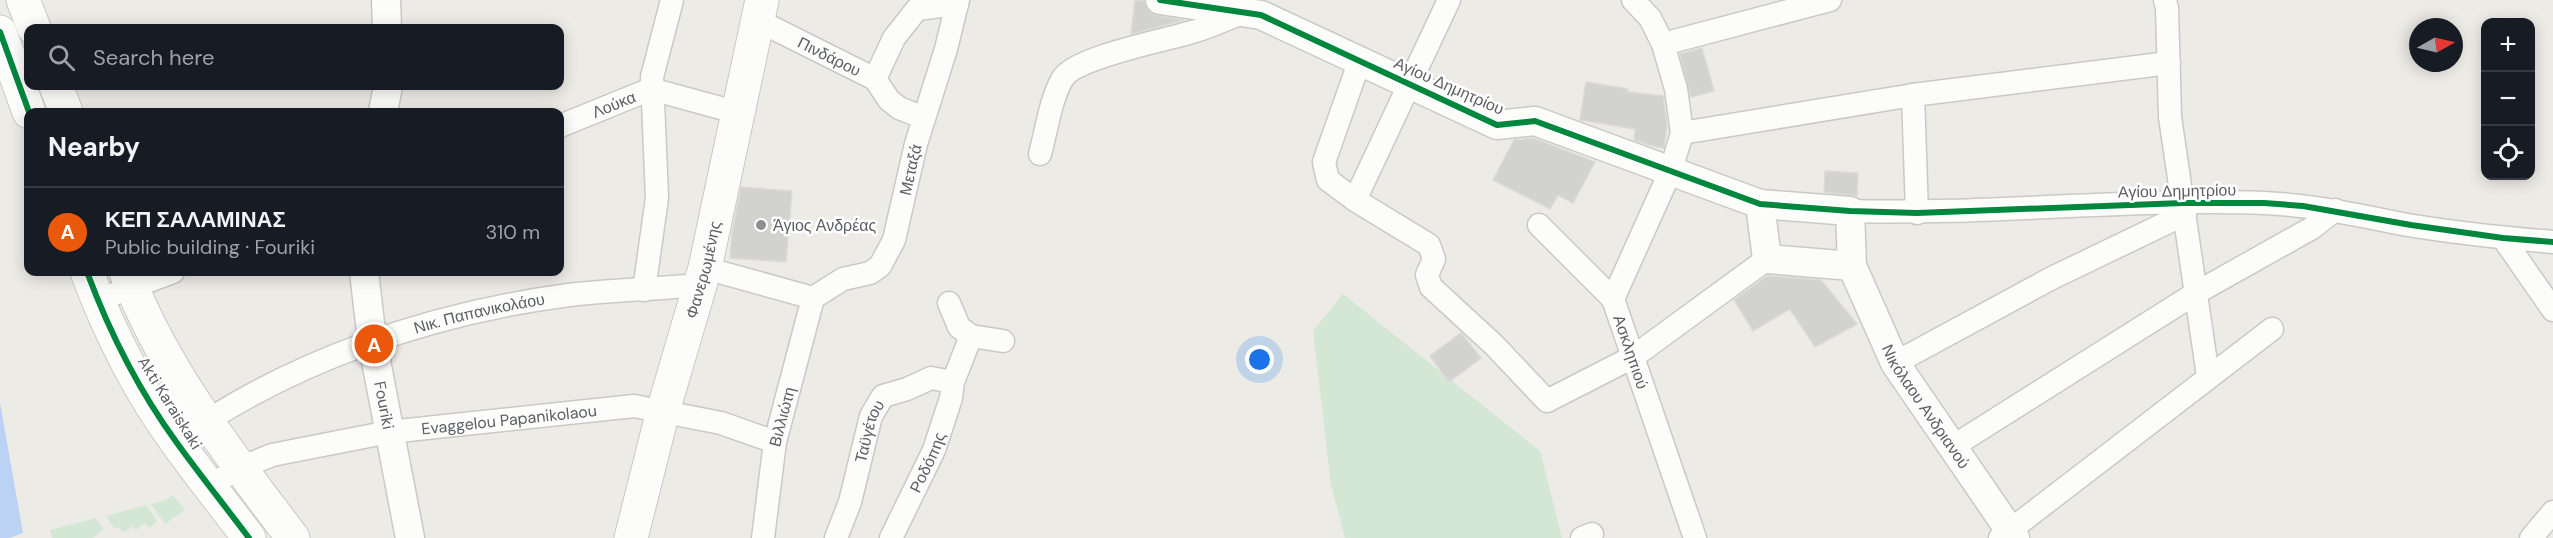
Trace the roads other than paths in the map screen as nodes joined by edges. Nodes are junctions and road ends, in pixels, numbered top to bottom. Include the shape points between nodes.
1 (23, 0) edge
2 (386, 0) edge
3 (672, 0) edge
4 (1160, 0) edge
5 (1449, 0) edge
6 (1633, 0) edge
7 (1830, 0) edge
8 (957, 2) edge
9 (2171, 3) edge
10 (1237, 7) edge
11 (760, 10) edge
12 (32, 24) edge
13 (387, 24) edge
14 (0, 32) edge
15 (1663, 44) junction
16 (1360, 60) junction
17 (2169, 63) junction
18 (875, 79) junction
19 (1411, 83) junction
20 (651, 89) junction
21 (58, 90) edge
22 (387, 90) edge
23 (1912, 95) junction
24 (28, 108) edge
25 (64, 108) edge
26 (384, 108) edge
27 (739, 113) junction
28 (924, 118) junction
29 (564, 124) edge
30 (1682, 133) junction
31 (1040, 154) dead end
32 (1671, 170) junction
33 (1355, 200) junction
34 (1761, 204) junction
35 (2184, 208) junction
36 (2335, 210) junction
37 (1850, 211) junction
38 (1917, 213) junction
39 (1539, 225) dead end
40 (2502, 238) junction
41 (2553, 242) edge
42 (1767, 259) junction
43 (1852, 266) junction
44 (148, 276) edge
45 (364, 276) edge
46 (703, 276) junction
47 (129, 279) edge
48 (92, 286) edge
49 (644, 290) junction
50 (2196, 293) junction
51 (813, 298) junction
52 (1613, 299) junction
53 (949, 303) dead end
54 (2553, 310) edge
55 (2272, 329) dead end
56 (971, 336) junction
57 (372, 340) junction
58 (1003, 341) dead end
59 (1633, 357) junction
60 (1895, 363) junction
61 (2208, 376) junction
62 (953, 382) junction
63 (663, 411) junction
64 (207, 420) junction
65 (389, 432) junction
66 (176, 442) junction
67 (775, 442) junction
68 (1952, 447) junction
69 (240, 468) junction
70 (210, 485) junction
71 (2553, 512) edge
72 (2009, 536) edge
73 (249, 538) edge
74 (293, 538) edge
75 (410, 538) edge
76 (631, 538) edge
77 (763, 538) edge
78 (836, 538) edge
79 (891, 538) edge
80 (1695, 538) edge
81 (2531, 538) edge

1 - 12 main road
2 - 13 street
3 - 20 street
4 - 10 street, Αγίου Δημητρίου
5 - 19 street
6 - 15 street via 1650,18
7 - 15 street
8 - 18 street via 917,9 894,38
8 - 28 street, Μεταξά
9 - 17 street
10 - 16 street, Αγίου Δημητρίου
10 - 31 street via 1193,32 1074,68 1063,77 1056,94
11 - 18 street, Πινδάρου
11 - 27 main road, Φανερωμένης
14 - 24 main road
15 - 30 street via 1676,89
16 - 19 street, Αγίου Δημητρίου
16 - 33 street via 1324,162 1328,180
17 - 23 street
17 - 35 street via 2170,117
18 - 28 street, Πινδάρου via 899,108
19 - 32 street, Αγίου Δημητρίου via 1497,125 1535,121
19 - 33 street
20 - 27 street, Λούκα
20 - 29 street, Λούκα
20 - 49 street via 657,198
21 - 25 main road
22 - 26 street
23 - 30 street
23 - 38 street
27 - 46 main road, Φανερωμένης
28 - 51 street, Μεταξά via 894,240 880,266 870,273 843,279
30 - 32 street, Ασκληπιού
32 - 34 street, Αγίου Δημητρίου
32 - 52 street, Ασκληπιού
33 - 59 street via 1429,245 1434,259 1427,275 1431,287 1547,401
34 - 37 street, Αγίου Δημητρίου
34 - 42 street
35 - 36 street, Αγίου Δημητρίου via 2265,203
35 - 38 street, Αγίου Δημητρίου
35 - 50 street
35 - 60 street
36 - 40 street, Αγίου Δημητρίου
36 - 50 street via 2302,234
37 - 38 street, Αγίου Δημητρίου
37 - 43 street
39 - 52 street
40 - 41 street, Αγίου Δημητρίου
40 - 54 street
42 - 43 street
42 - 59 street
43 - 60 street, Νικόλαου Ανδριανού
44 - 47 street
45 - 57 street, Fouriki
46 - 49 street, Νικ. Παπανικολάου
46 - 51 street, Νικ. Παπανικολάου
46 - 63 main road, Φανερωμένης
47 - 48 street
47 - 64 main road, Akti Karaiskaki via 167,358
48 - 66 main road, Akti Karaiskaki via 135,377
49 - 57 street, Νικ. Παπανικολάου via 568,296 500,308
50 - 61 street
50 - 68 street
51 - 67 street, Βιλλιώτη
52 - 59 street, Ασκληπιού
53 - 56 street via 959,327
55 - 61 street
56 - 58 street
56 - 62 street, Ροδόπης
57 - 64 street, Νικ. Παπανικολάου via 296,373
57 - 65 street, Fouriki
59 - 80 street, Ασκληπιού
60 - 68 street, Νικόλαου Ανδριανού
61 - 72 street
62 - 78 street, Ταϋγέτου via 931,378 883,396 871,416 850,502
62 - 79 street, Ροδόπης via 934,450
63 - 65 street, Evaggelou Papanikolaou via 634,405
63 - 67 street, Evaggelou Papanikolaou via 721,423
63 - 76 main road, Φανερωμένης
64 - 66 street, Νικ. Παπανικολάου
64 - 69 main road, Akti Karaiskaki
65 - 69 street, Evaggelou Papanikolaou via 272,455
65 - 75 street, Fouriki
66 - 70 main road, Akti Karaiskaki
67 - 77 street, Βιλλιώτη
68 - 72 street, Νικόλαου Ανδριανού
69 - 70 street, Evaggelou Papanikolaou
69 - 74 main road, Akti Karaiskaki
70 - 73 main road, Akti Karaiskaki
71 - 81 street

